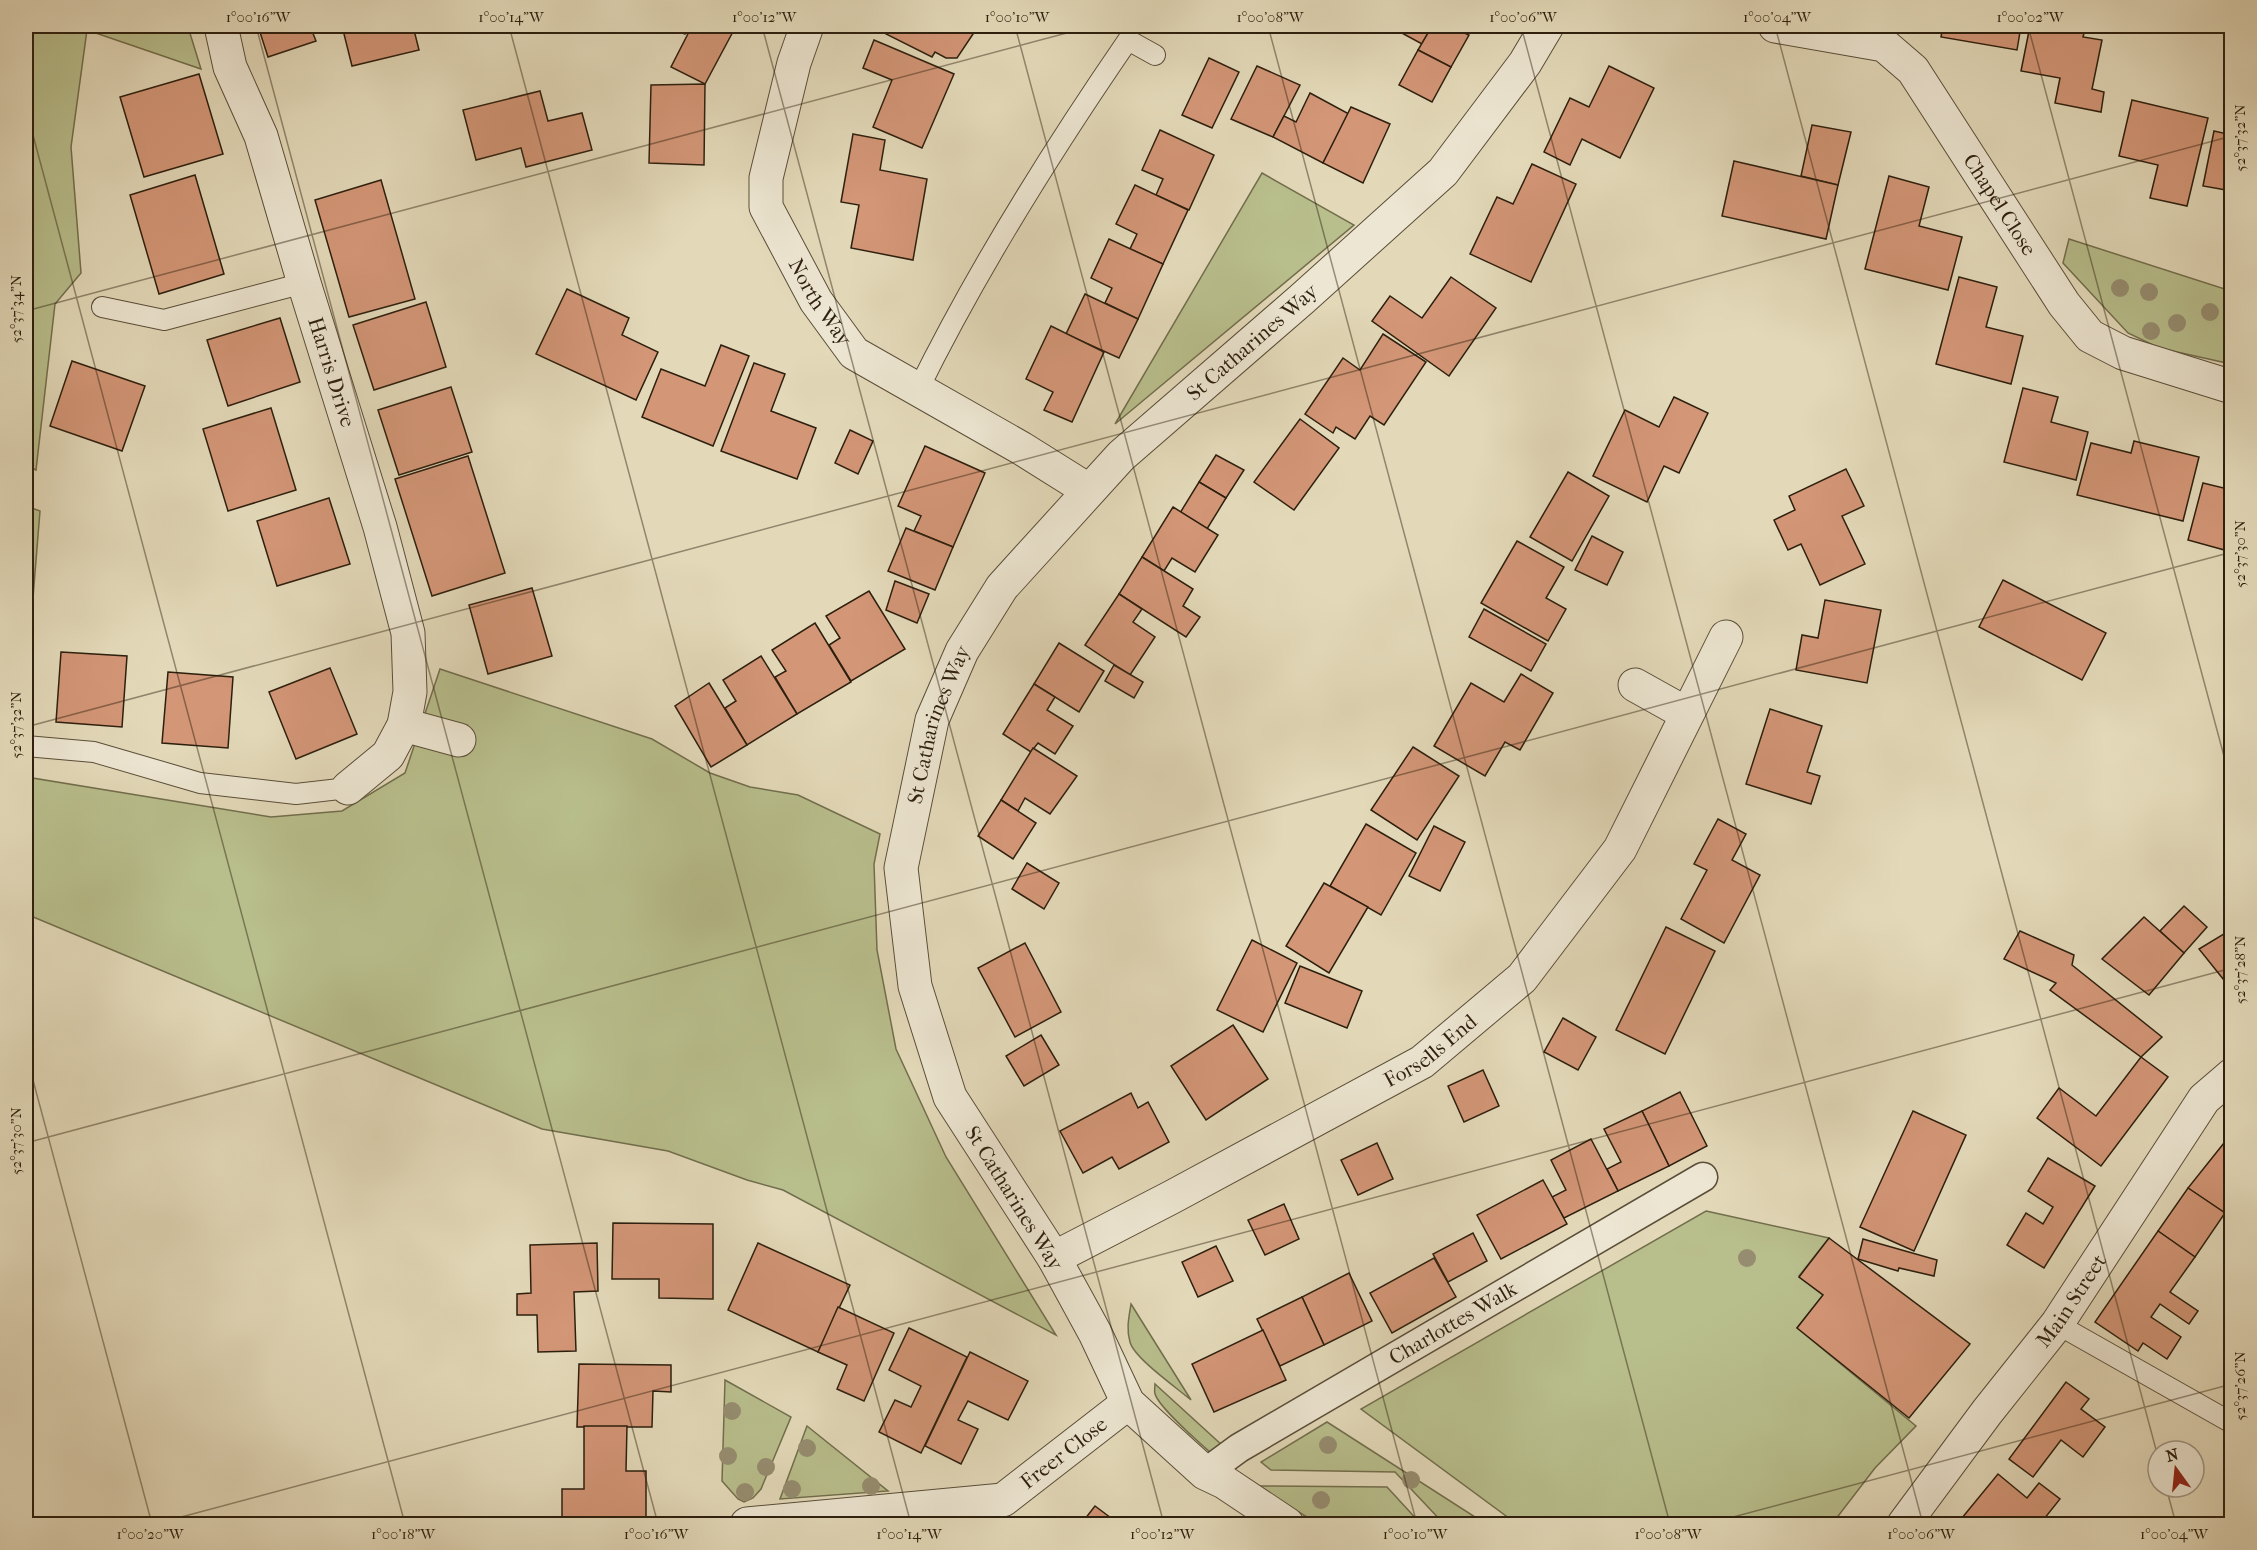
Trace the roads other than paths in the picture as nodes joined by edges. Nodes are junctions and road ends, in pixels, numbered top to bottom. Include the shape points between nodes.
1 (221, 26) edge
2 (807, 26) edge
3 (1547, 26) edge
4 (1775, 26) edge
5 (1155, 55) dead end
6 (304, 283) junction
7 (102, 307) dead end
8 (2232, 387) edge
9 (918, 390) junction
10 (1088, 490) junction
11 (1726, 637) dead end
12 (1635, 685) dead end
13 (1687, 714) junction
14 (404, 724) junction
15 (459, 740) dead end
16 (26, 746) edge
17 (348, 788) joint
18 (2232, 1075) edge
19 (1703, 1177) dead end
20 (1054, 1258) junction
21 (2057, 1324) junction
22 (1128, 1403) junction
23 (2232, 1423) edge
24 (1205, 1473) junction
25 (747, 1524) edge
26 (1287, 1524) edge
27 (1904, 1524) edge

1 - 6 street, Harris Drive via 230,67 261,136
2 - 9 street, North Way via 766,178 766,207 816,301 854,353
3 - 10 street, St Catharines Way via 1525,63 1443,172 1120,456
4 - 8 street, Chapel Close via 1884,45 1913,70 2064,304 2090,336 2123,353
5 - 9 lane via 1128,40 996,245
6 - 7 lane via 164,320
6 - 14 street, Harris Drive via 380,527 408,633 410,692
9 - 10 street, North Way via 1021,447
10 - 20 street, St Catharines Way via 1002,587 962,651 933,720 901,868 915,986 950,1097
11 - 13 street, Forsells End
12 - 13 street
13 - 20 street, Forsells End via 1620,849 1522,978 1422,1062
14 - 15 street
14 - 17 street, Harris Drive via 388,755
16 - 17 lane, Harris Drive via 94,752 200,783 296,794
18 - 21 street, Main Street via 2204,1099
19 - 24 street, Charlottes Walk via 1239,1448
20 - 22 street, St Catharines Way
21 - 23 lane
21 - 27 street, Main Street
22 - 24 street, St Catharines Way
22 - 25 street, Freer Close via 1003,1500
24 - 26 street, St Catharines Way

